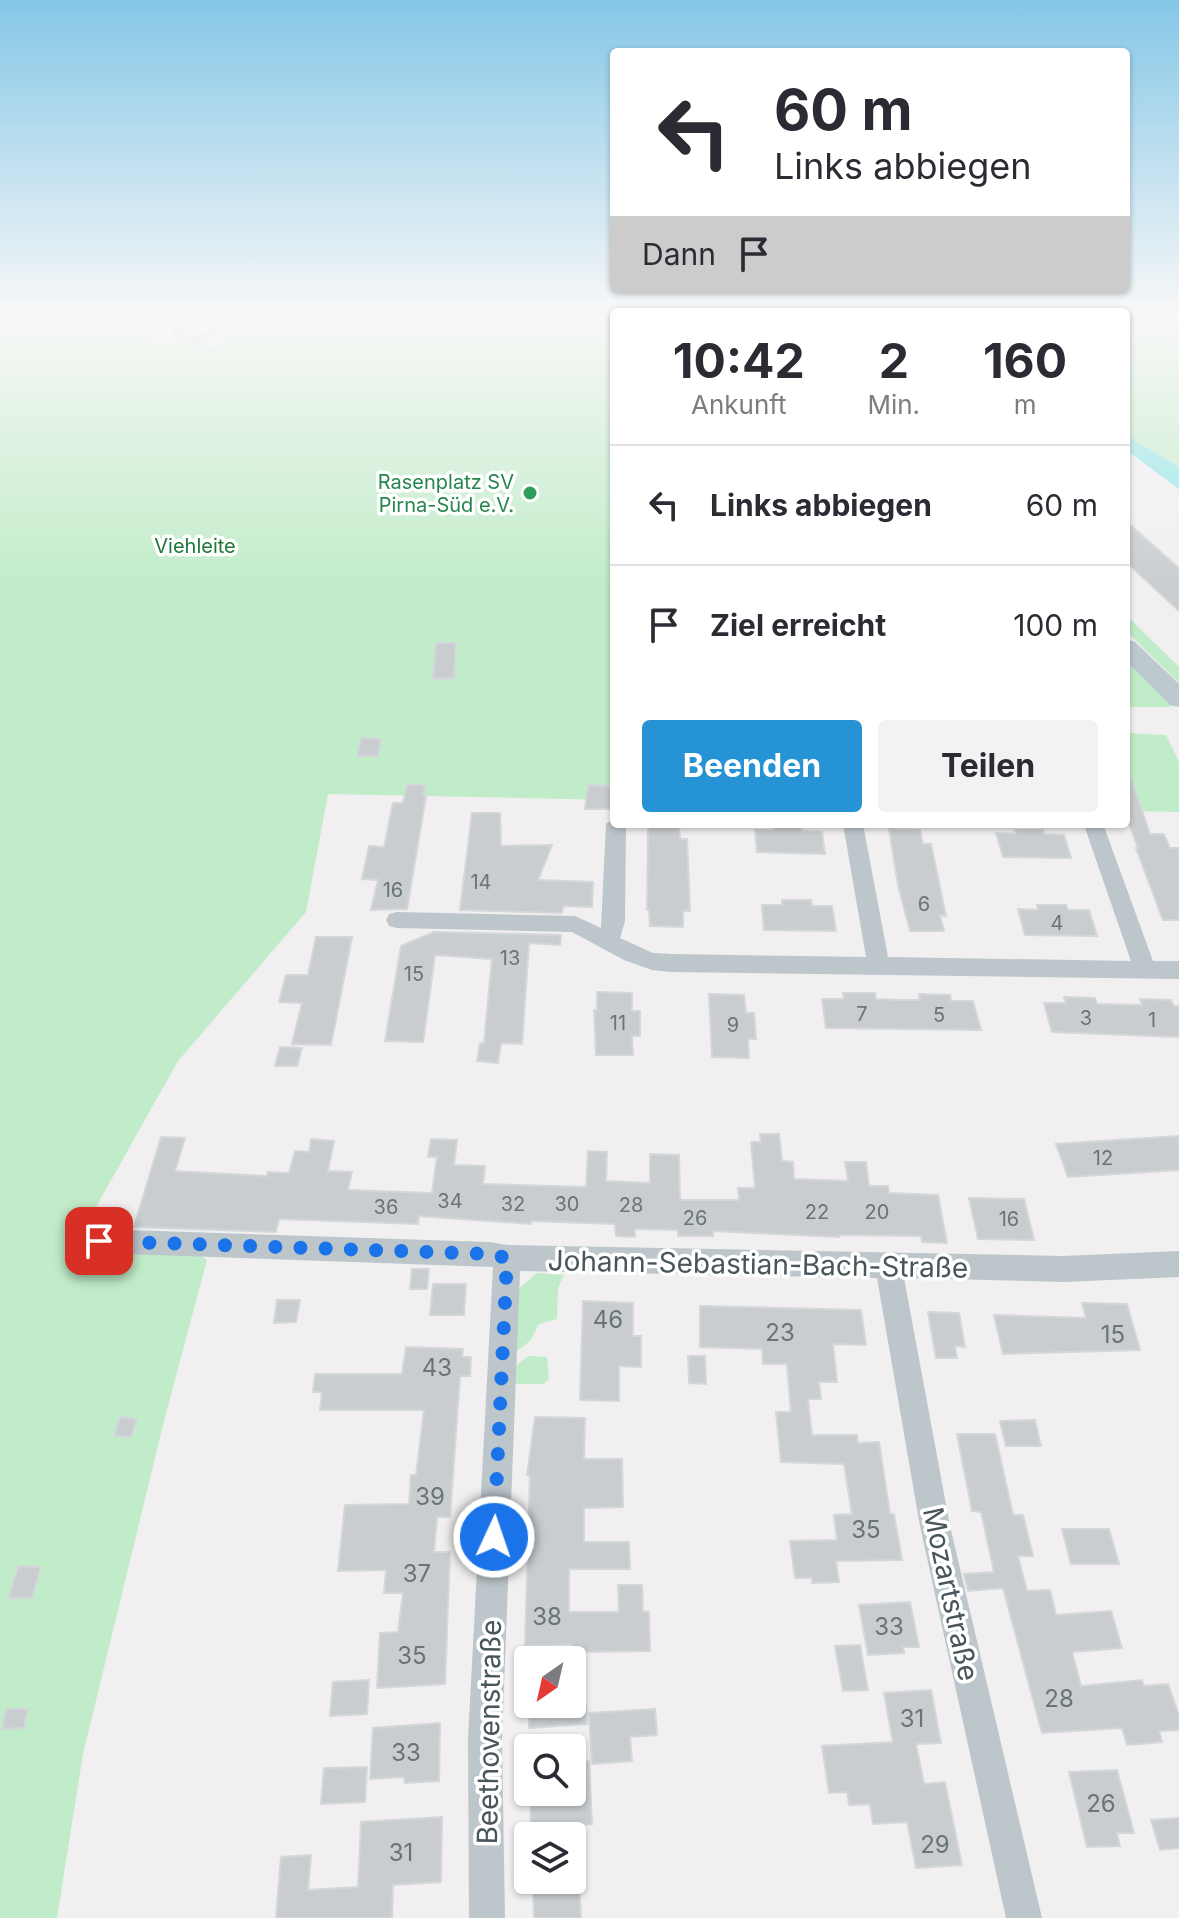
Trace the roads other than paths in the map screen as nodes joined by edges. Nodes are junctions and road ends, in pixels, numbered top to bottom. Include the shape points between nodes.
1 (1130, 651) edge
2 (1179, 699) edge
3 (616, 828) edge
4 (854, 828) edge
5 (1095, 828) edge
6 (397, 920) dead end
7 (609, 940) junction
8 (878, 965) junction
9 (1145, 969) junction
10 (1179, 970) edge
11 (99, 1241) dead end
12 (507, 1258) junction
13 (1179, 1264) edge
14 (888, 1267) junction
15 (487, 1918) edge
16 (1024, 1918) edge

1 - 2 main road
3 - 7 street
4 - 8 street
5 - 9 street
6 - 7 street via 575,924
7 - 8 street via 652,961 672,963
8 - 9 street
9 - 10 street
11 - 12 street, Johann-Sebastian-Bach-Straße
12 - 14 street, Johann-Sebastian-Bach-Straße
12 - 15 street, Beethovenstraße via 485,1739
13 - 14 street, Johann-Sebastian-Bach-Straße
14 - 16 street, Mozartstraße via 935,1526

